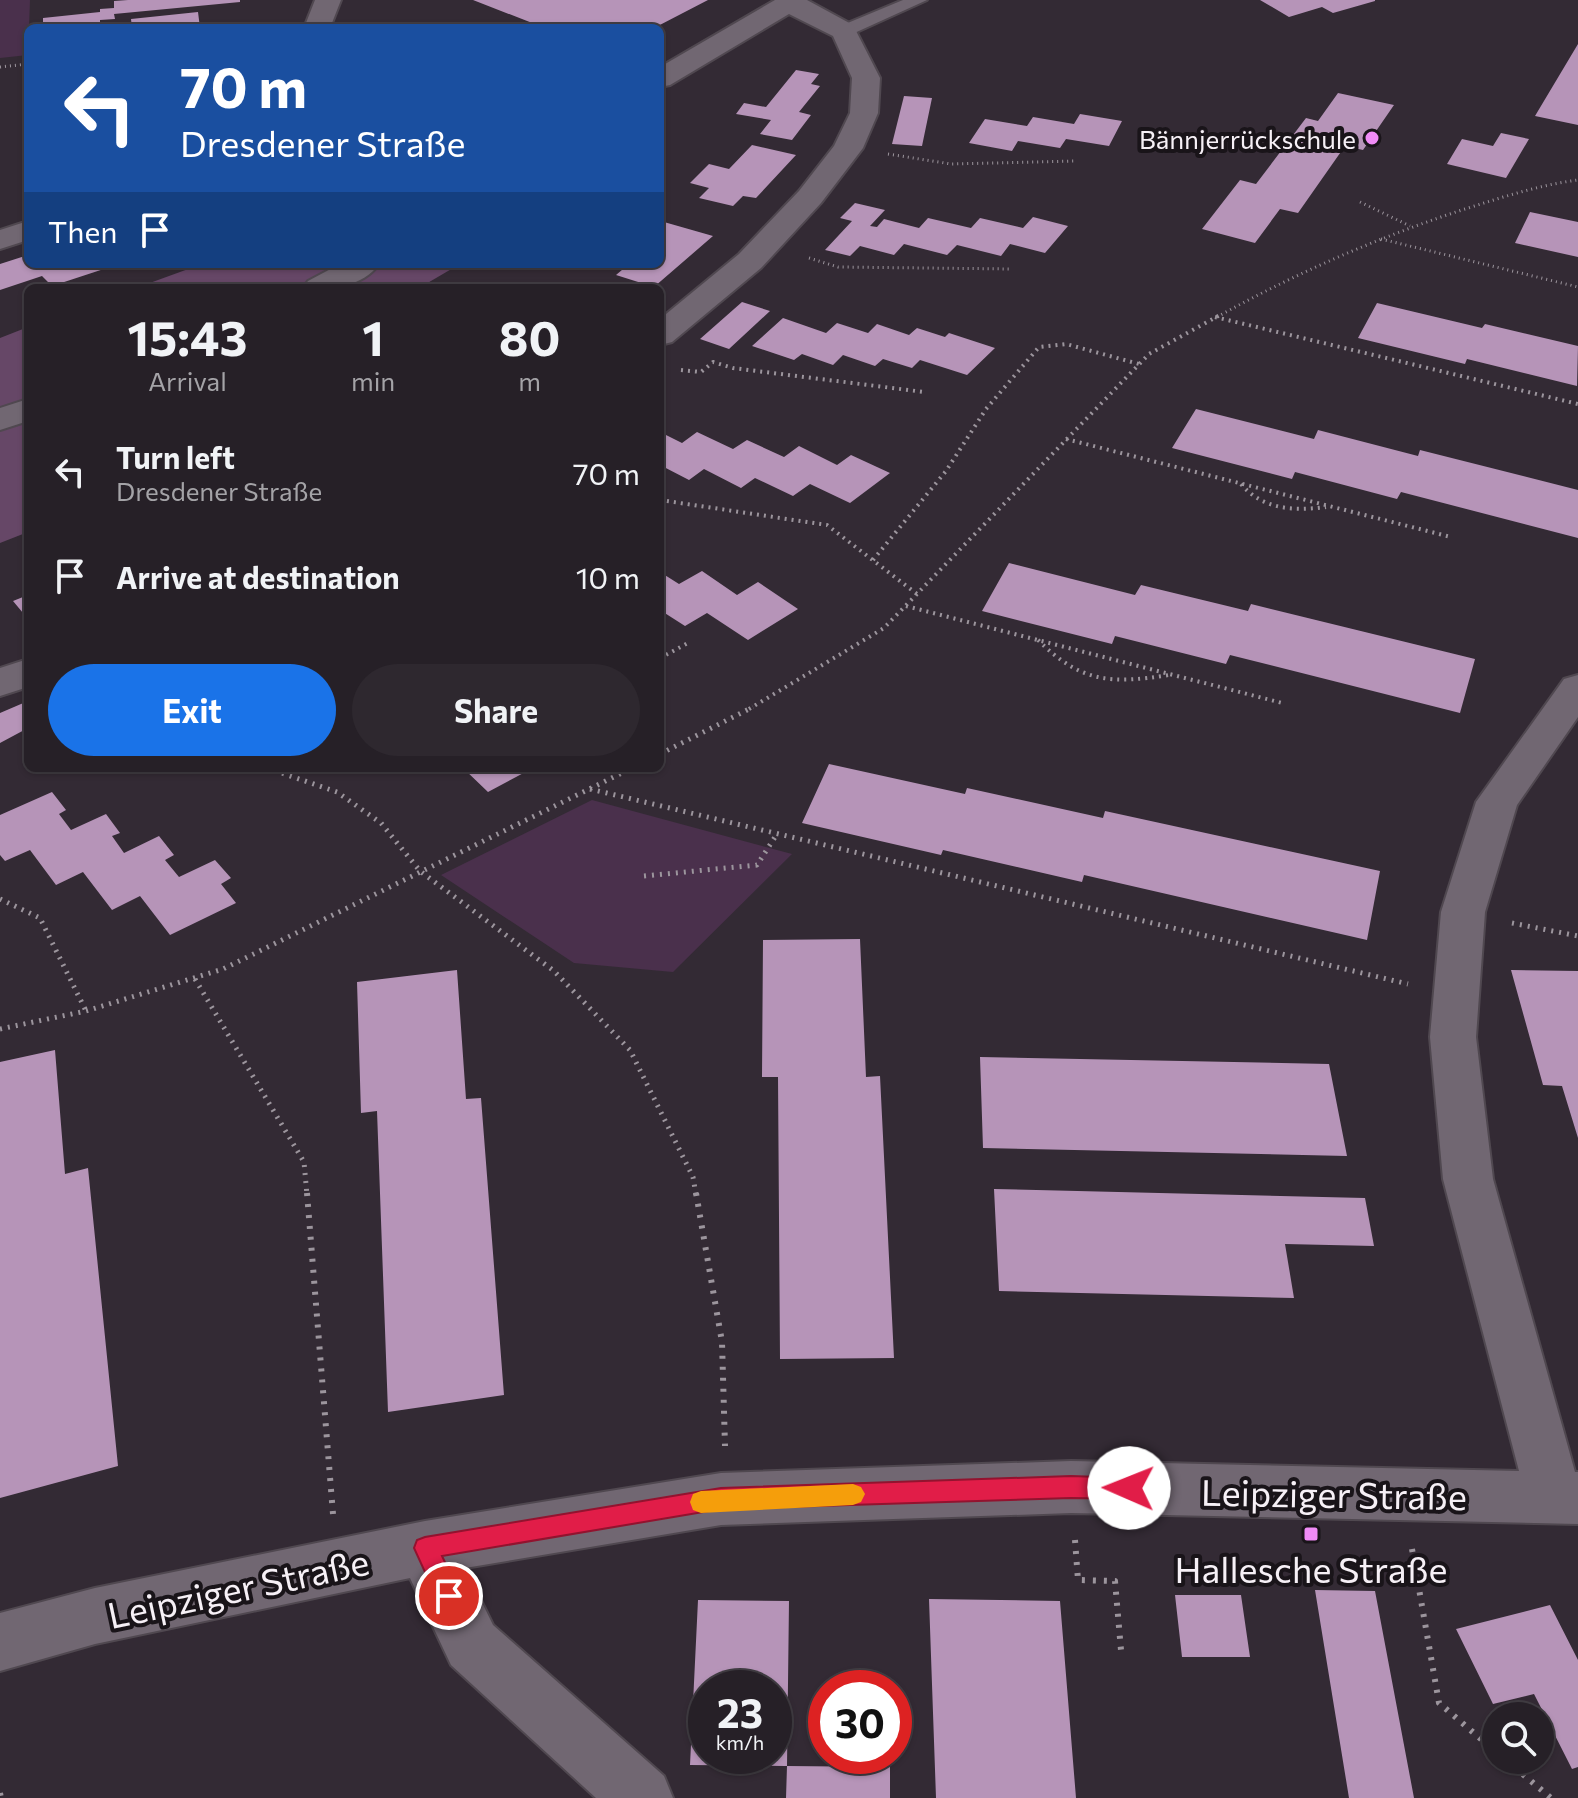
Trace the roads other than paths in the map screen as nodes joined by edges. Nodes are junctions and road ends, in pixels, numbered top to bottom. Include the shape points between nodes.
1 (328, 0) edge
2 (918, 0) edge
3 (791, 1) edge
4 (319, 24) edge
5 (844, 31) junction
6 (664, 77) edge
7 (24, 231) edge
8 (0, 240) edge
9 (356, 268) edge
10 (326, 284) edge
11 (664, 332) edge
12 (24, 411) edge
13 (0, 420) edge
14 (24, 674) edge
15 (0, 683) edge
16 (1578, 688) edge
17 (1566, 1498) edge
18 (425, 1548) junction
19 (0, 1642) edge
20 (642, 1798) edge

1 - 4 street
2 - 5 lane
3 - 5 street
3 - 6 street
5 - 11 street via 866,78 864,113 848,148 750,261
7 - 8 street
9 - 10 street
12 - 13 street
14 - 15 street
16 - 17 street via 1497,802 1463,912 1453,1037 1468,1179
17 - 18 street, Leipziger Straße via 1071,1487 721,1499
18 - 19 street, Leipziger Straße via 95,1616
18 - 20 street via 472,1645

